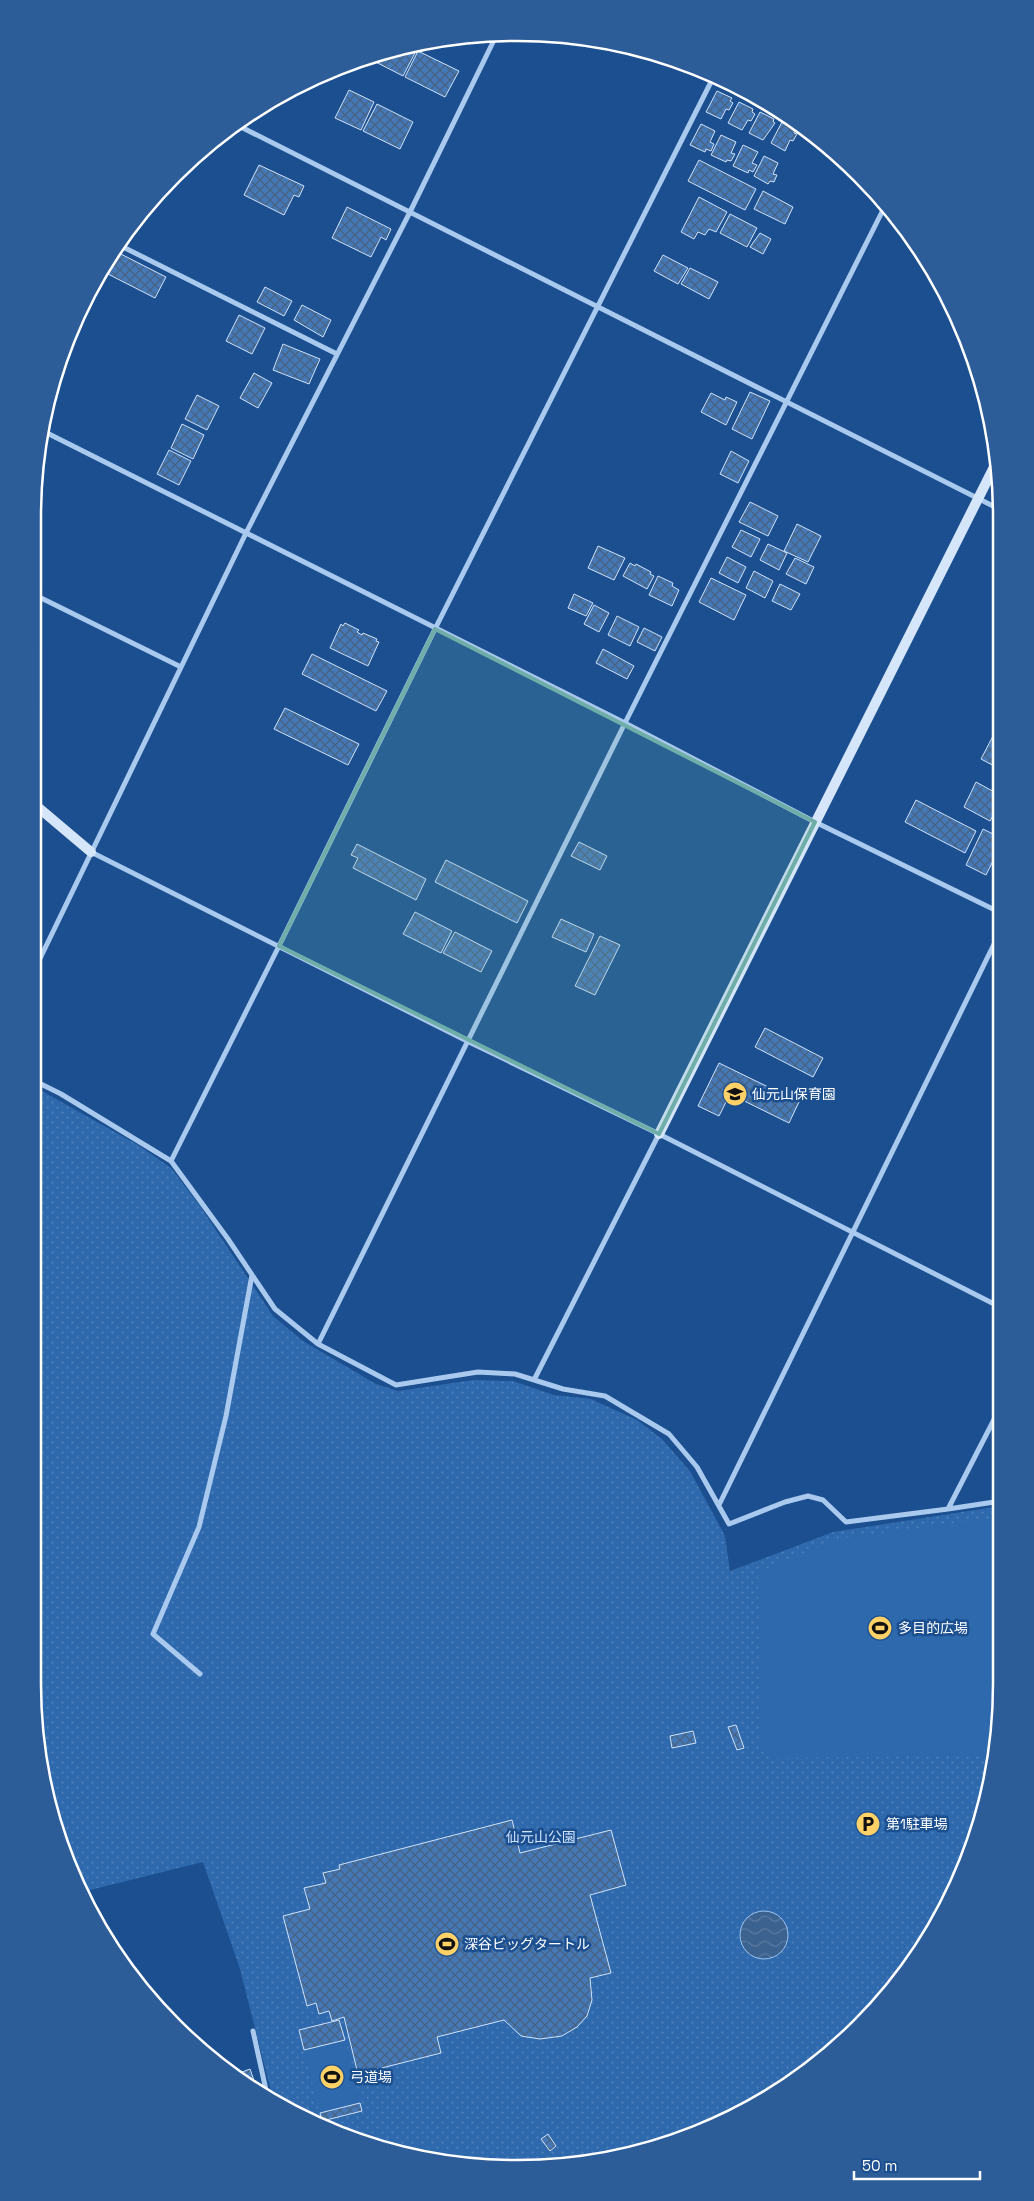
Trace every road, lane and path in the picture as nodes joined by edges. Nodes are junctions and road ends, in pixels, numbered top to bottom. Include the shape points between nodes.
1 (493, 42) edge
2 (711, 82) edge
3 (243, 128) edge
4 (410, 212) junction
5 (882, 212) edge
6 (125, 248) edge
7 (597, 306) junction
8 (337, 354) junction
9 (788, 401) junction
10 (48, 434) edge
11 (991, 474) edge
12 (979, 498) junction
13 (993, 505) edge
14 (246, 533) junction
15 (41, 598) edge
16 (435, 629) junction
17 (181, 666) junction
18 (625, 723) junction
19 (41, 810) edge
20 (815, 822) junction
21 (91, 852) junction
22 (993, 909) edge
23 (279, 946) junction
24 (993, 946) edge
25 (41, 955) edge
26 (467, 1041) junction
27 (41, 1084) edge
28 (659, 1134) junction
29 (171, 1161) junction
30 (853, 1233) junction
31 (252, 1276) junction
32 (993, 1303) edge
33 (318, 1344) junction
34 (534, 1380) junction
35 (993, 1420) edge
36 (993, 1502) edge
37 (719, 1505) junction
38 (948, 1509) junction
39 (200, 1674) dead end
40 (253, 2031) dead end
41 (266, 2088) edge

1 - 4 street
2 - 7 street
3 - 4 street
4 - 7 street
4 - 8 street
5 - 9 street
6 - 8 street
7 - 9 street
7 - 16 street
8 - 14 street
9 - 12 street
9 - 18 street
10 - 14 street
11 - 12 street
12 - 13 street
12 - 20 street
14 - 16 street
14 - 17 street
15 - 17 street
16 - 18 street
16 - 23 street
17 - 21 street
18 - 20 street
18 - 26 street
19 - 21 street
20 - 22 street
20 - 28 street
21 - 23 street
21 - 25 street
23 - 26 street
23 - 29 street
24 - 30 street
26 - 28 street
26 - 33 street
27 - 29 street
28 - 30 street
28 - 34 street
29 - 31 street
30 - 32 street
30 - 37 street
31 - 33 street via 275,1309
31 - 39 street via 226,1416 200,1527 153,1634
33 - 34 street via 396,1385 478,1372 515,1374
34 - 37 street via 605,1396 669,1434 697,1467
35 - 38 street
36 - 38 street
37 - 38 street via 729,1524 808,1496 823,1500 846,1522
40 - 41 street

